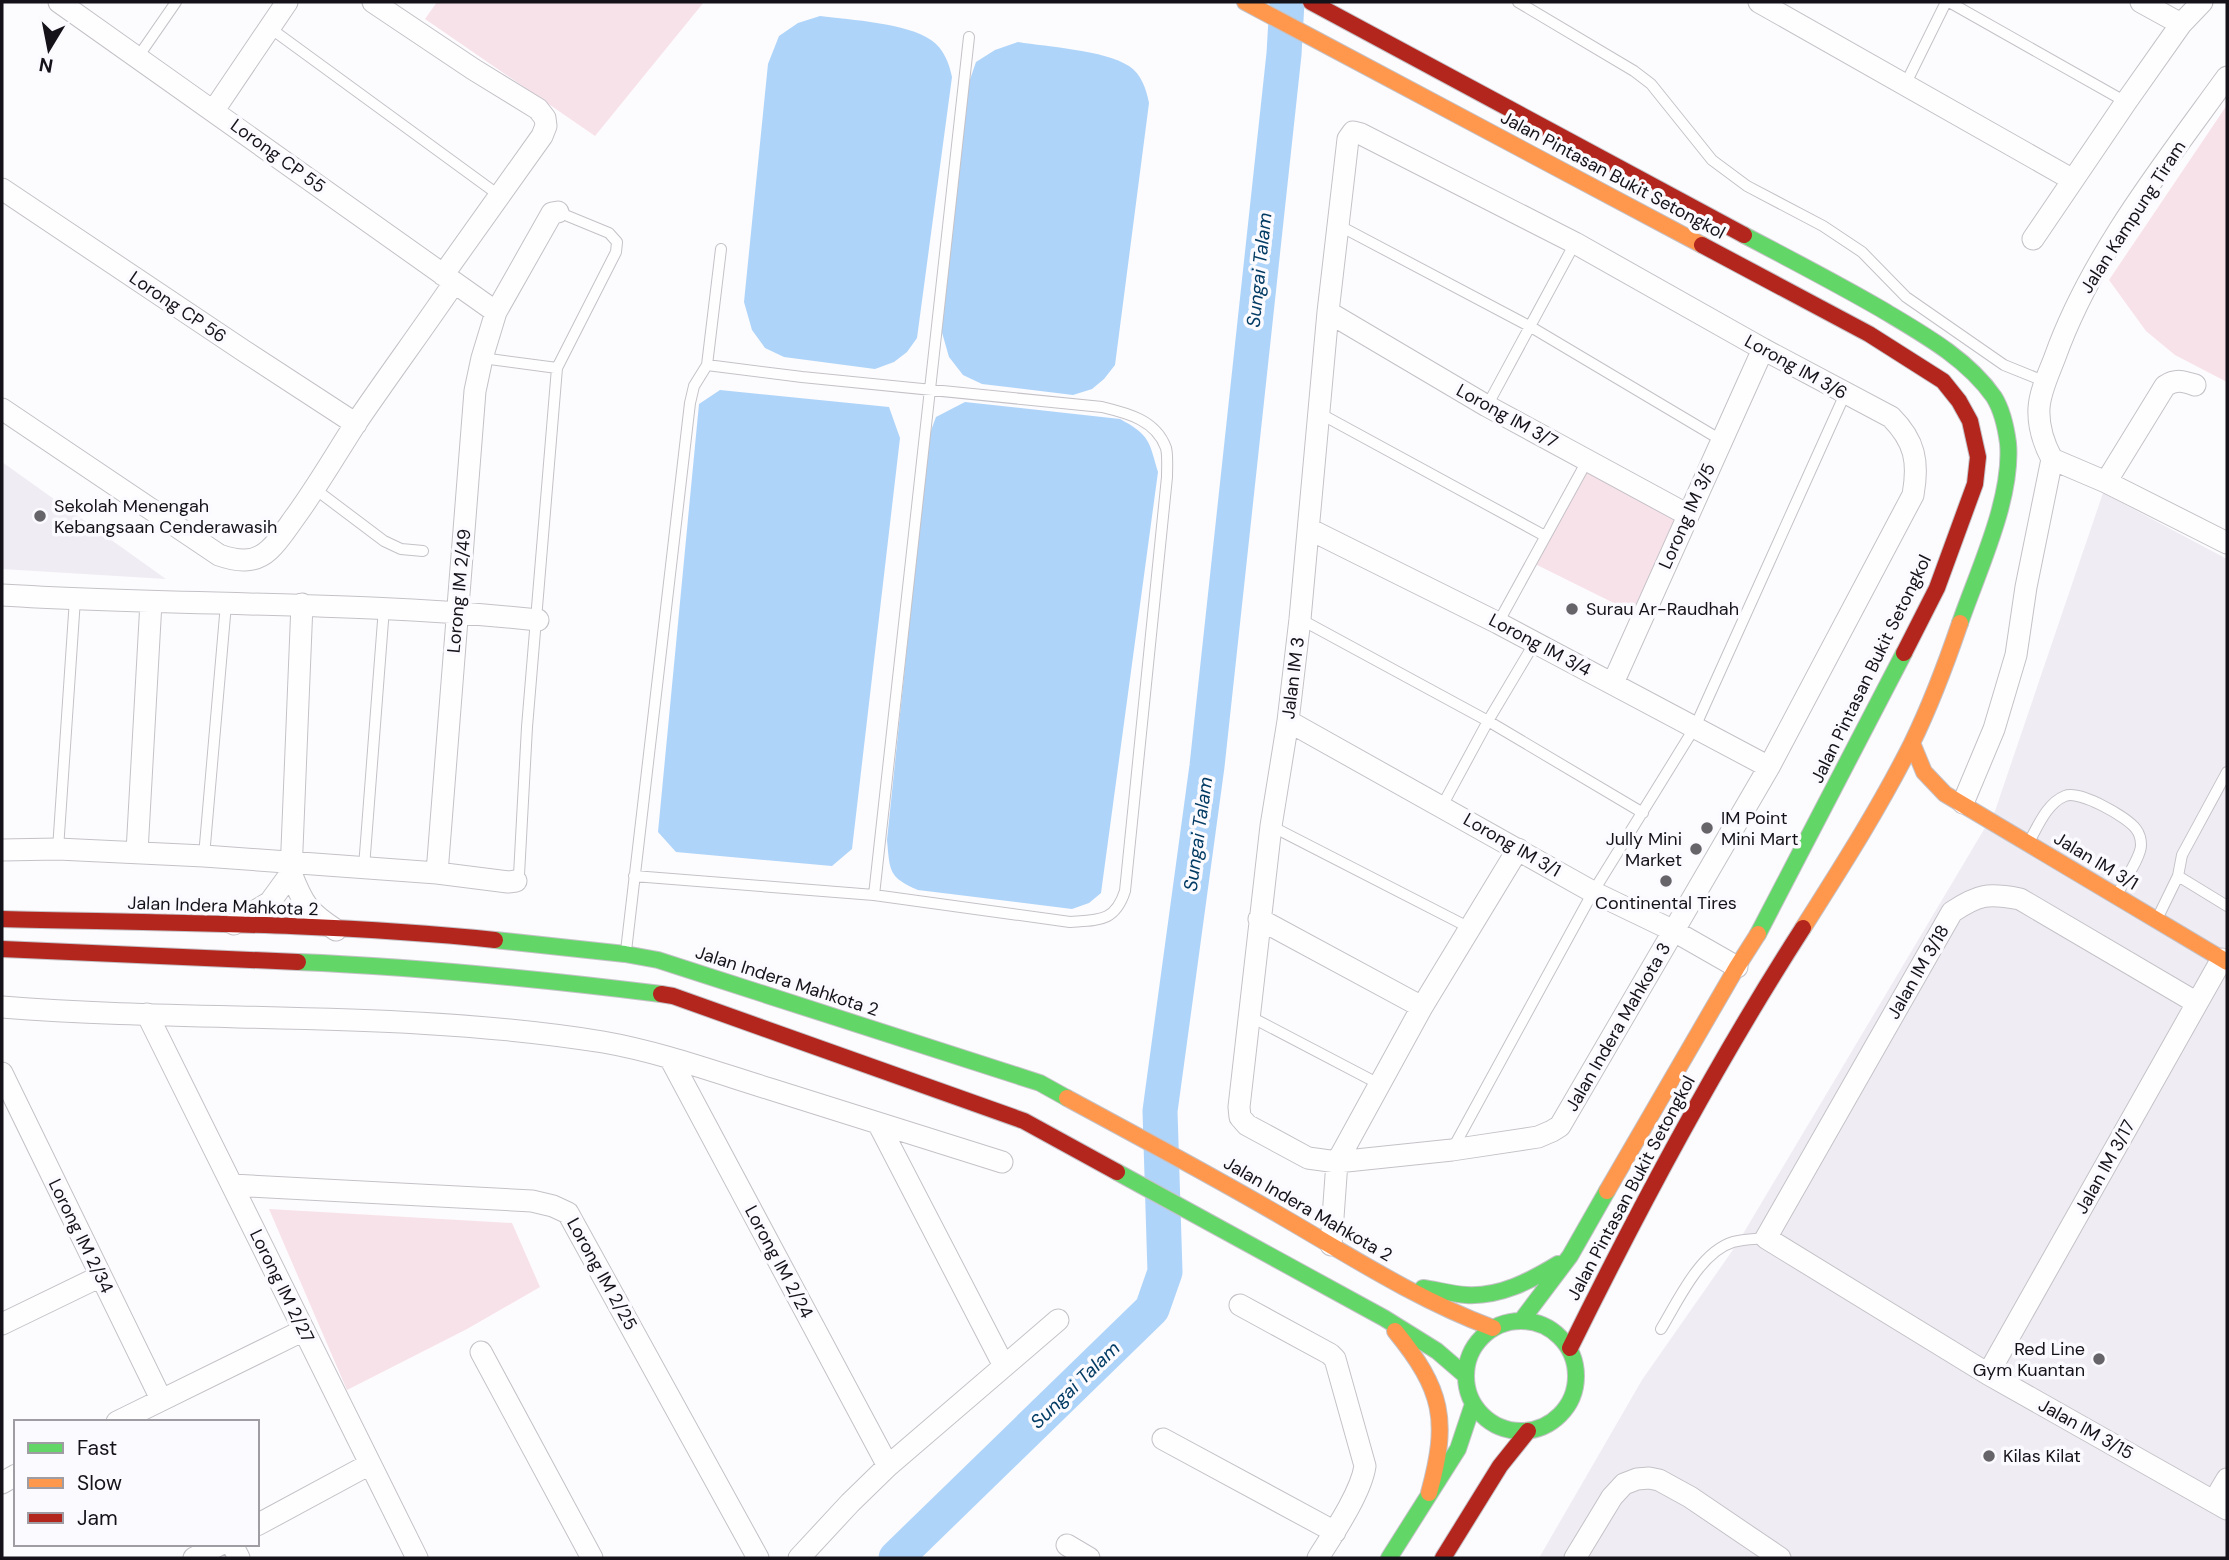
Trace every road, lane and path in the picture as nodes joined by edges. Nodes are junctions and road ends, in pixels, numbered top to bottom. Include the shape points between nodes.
1 (59, 2) edge
2 (176, 2) edge
3 (287, 2) edge
4 (373, 2) edge
5 (1245, 2) edge
6 (1311, 2) edge
7 (1518, 2) edge
8 (1948, 2) edge
9 (2141, 2) edge
10 (2202, 2) edge
11 (1763, 3) edge
12 (2181, 24) junction
13 (270, 28) junction
14 (969, 37) dead end
15 (138, 57) junction
16 (2227, 77) edge
17 (1905, 85) junction
18 (2126, 102) junction
19 (214, 110) junction
20 (1353, 132) joint
21 (2073, 180) junction
22 (2, 189) edge
23 (500, 196) junction
24 (558, 212) joint
25 (1338, 225) junction
26 (2033, 239) dead end
27 (1575, 243) junction
28 (721, 249) dead end
29 (449, 279) junction
30 (496, 312) junction
31 (1328, 312) junction
32 (1531, 327) junction
33 (1763, 349) junction
34 (482, 358) junction
35 (707, 365) junction
36 (557, 368) junction
37 (2046, 382) junction
38 (2195, 385) dead end
39 (931, 390) junction
40 (1845, 394) junction
41 (1487, 406) junction
42 (2, 409) edge
43 (1319, 413) junction
44 (356, 424) junction
45 (1721, 440) junction
46 (2052, 459) junction
47 (1587, 461) junction
48 (2106, 482) junction
49 (315, 489) junction
50 (1688, 514) junction
51 (1309, 529) junction
52 (1545, 536) junction
53 (2227, 543) edge
54 (422, 551) dead end
55 (2, 594) edge
56 (75, 599) junction
57 (151, 602) junction
58 (226, 604) junction
59 (302, 604) junction
60 (384, 608) junction
61 (457, 611) junction
62 (1300, 619) junction
63 (538, 620) junction
64 (1499, 623) junction
65 (1535, 642) junction
66 (1613, 683) junction
67 (1288, 720) junction
68 (1488, 721) junction
69 (1695, 727) junction
70 (1912, 743) junction
71 (1769, 767) junction
72 (2227, 772) edge
73 (1926, 794) dead end
74 (1903, 797) dead end
75 (1954, 798) junction
76 (1442, 806) junction
77 (1877, 810) junction
78 (1643, 813) junction
79 (1270, 825) junction
80 (2029, 843) junction
81 (58, 849) junction
82 (1518, 849) junction
83 (2, 850) edge
84 (137, 852) junction
85 (204, 856) junction
86 (364, 867) junction
87 (292, 868) junction
88 (437, 873) junction
89 (634, 876) junction
90 (2178, 876) junction
91 (516, 881) joint
92 (1593, 892) junction
93 (874, 895) junction
94 (2117, 895) junction
95 (2227, 906) edge
96 (2, 919) edge
97 (1259, 919) junction
98 (2157, 920) junction
99 (234, 924) junction
100 (1468, 927) junction
101 (336, 930) junction
102 (1674, 931) junction
103 (2, 949) edge
104 (625, 954) junction
105 (2224, 961) edge
106 (1737, 967) junction
107 (2197, 1003) junction
108 (2, 1007) edge
109 (1422, 1007) junction
110 (147, 1014) junction
111 (1251, 1017) junction
112 (670, 1058) junction
113 (2, 1073) edge
114 (1379, 1084) junction
115 (878, 1124) junction
116 (1452, 1150) junction
117 (1336, 1161) junction
118 (1002, 1162) dead end
119 (232, 1185) junction
120 (1766, 1238) junction
121 (1331, 1245) junction
122 (1570, 1256) junction
123 (101, 1276) junction
124 (1398, 1284) junction
125 (1240, 1305) dead end
126 (1384, 1318) junction
127 (1058, 1320) dead end
128 (1521, 1321) junction
129 (2, 1324) edge
130 (1493, 1328) junction
131 (1661, 1329) dead end
132 (304, 1330) junction
133 (1570, 1348) junction
134 (481, 1352) dead end
135 (1004, 1366) junction
136 (1988, 1374) junction
137 (1466, 1376) junction
138 (161, 1399) junction
139 (1473, 1404) junction
140 (121, 1420) edge
141 (1528, 1432) junction
142 (1163, 1439) dead end
143 (370, 1464) junction
144 (888, 1466) junction
145 (2227, 1479) edge
146 (1429, 1493) junction
147 (2220, 1505) edge
148 (259, 1524) edge
149 (1335, 1532) junction
150 (1067, 1545) dead end
151 (217, 1546) edge
152 (194, 1558) edge
153 (416, 1558) edge
154 (592, 1558) edge
155 (758, 1558) edge
156 (799, 1558) edge
157 (1089, 1558) edge
158 (1318, 1558) edge
159 (1390, 1558) edge
160 (1443, 1558) edge
161 (1575, 1558) edge
162 (1780, 1558) edge

1 - 15 street, Lorong CP 55
2 - 15 lane
3 - 13 street
4 - 23 street via 545,118 546,126 534,149
5 - 106 main road, Jalan Pintasan Bukit Setongkol via 1869,334 1944,381 1970,421 1978,457 1975,484 1937,588 1770,913
6 - 70 main road, Jalan Pintasan Bukit Setongkol via 1856,295 1938,345 1978,378 1995,400 2006,431 2001,505
7 - 37 lane via 1634,71 1651,85 1712,160 1747,186 1852,245 1906,296 2004,365
8 - 17 lane
8 - 18 lane
9 - 12 street
10 - 12 street
11 - 17 street
12 - 18 street
13 - 19 street
13 - 23 lane
14 - 39 lane
15 - 19 street, Lorong CP 55
16 - 37 street, Jalan Kampung Tiram via 2084,290
17 - 21 street
18 - 21 street
19 - 29 street, Lorong CP 55
20 - 25 street, Jalan IM 3 via 1348,139
20 - 27 street, Lorong IM 3/6
21 - 26 street
22 - 44 street, Lorong CP 56
23 - 29 street
24 - 30 street, Lorong IM 2/49 via 552,213
24 - 36 lane via 609,233 617,242
25 - 31 street, Jalan IM 3
25 - 32 lane
27 - 32 lane
27 - 33 street, Lorong IM 3/6
28 - 35 lane
29 - 30 street, Lorong CP 55
29 - 44 street
30 - 34 street, Lorong IM 2/49
31 - 41 street, Lorong IM 3/7
31 - 43 street, Jalan IM 3
32 - 41 lane
32 - 45 lane
33 - 40 street, Lorong IM 3/6
33 - 45 street, Lorong IM 3/5
34 - 36 lane
34 - 61 street, Lorong IM 2/49 via 475,391
35 - 39 lane
35 - 89 lane via 690,403
36 - 63 lane
37 - 46 street, Jalan Kampung Tiram via 2040,423
38 - 48 street via 2182,380 2165,386
39 - 93 lane
39 - 93 lane via 1132,414 1155,430 1166,449 1167,477 1125,891 1120,906 1103,920 1070,922
40 - 69 lane
40 - 71 street, Lorong IM 3/6 via 1891,417 1903,429 1916,455 1917,477 1913,495
41 - 47 street, Lorong IM 3/7
42 - 49 street via 233,560 246,561 269,551
43 - 51 street, Jalan IM 3
43 - 52 lane
44 - 49 street
45 - 50 street, Lorong IM 3/5
46 - 48 street
46 - 75 street via 2016,655 1994,729
47 - 50 street, Lorong IM 3/7
47 - 52 lane
48 - 53 street
49 - 54 lane via 384,541
50 - 66 street, Lorong IM 3/5
51 - 62 street, Jalan IM 3
51 - 64 street, Lorong IM 3/4
52 - 64 lane
55 - 56 street
56 - 57 street
56 - 81 lane
57 - 58 street
57 - 84 street
58 - 59 street
58 - 85 lane
59 - 60 street
59 - 87 street
60 - 61 street
60 - 86 lane
61 - 63 street
61 - 88 street, Lorong IM 2/49
62 - 67 street, Jalan IM 3
62 - 68 lane
63 - 91 lane
64 - 65 street, Lorong IM 3/4
65 - 66 street, Lorong IM 3/4
65 - 68 lane
66 - 69 street, Lorong IM 3/4
67 - 76 street, Lorong IM 3/1
67 - 79 street, Jalan IM 3
68 - 76 lane
68 - 78 lane
69 - 71 street, Lorong IM 3/4
69 - 78 lane
70 - 75 main road, Jalan IM 3/1 via 1926,777
70 - 77 main road, Jalan Pintasan Bukit Setongkol
71 - 102 street, Jalan Indera Mahkota 3
72 - 90 lane via 2182,855
73 - 75 main road
74 - 77 main road
75 - 80 main road, Jalan IM 3/1
76 - 82 street, Lorong IM 3/1
77 - 133 main road, Jalan Pintasan Bukit Setongkol via 1729,1046
78 - 92 lane
79 - 97 street, Jalan IM 3
79 - 100 lane
80 - 94 main road, Jalan IM 3/1
80 - 94 lane via 2052,805 2066,795 2076,794 2113,811 2136,828 2141,842
81 - 83 street
81 - 84 street
82 - 92 street, Lorong IM 3/1
82 - 100 street
84 - 85 street
85 - 87 street
86 - 87 street
86 - 88 street
87 - 99 street via 270,902
87 - 101 street via 305,906
88 - 91 street
89 - 93 lane
89 - 104 lane
90 - 95 lane
90 - 98 lane
92 - 102 street, Lorong IM 3/1
92 - 116 lane
94 - 98 main road, Jalan IM 3/1
96 - 99 main road, Jalan Indera Mahkota 2
97 - 109 street
97 - 111 street, Jalan IM 3
98 - 105 main road, Jalan IM 3/1
99 - 101 main road, Jalan Indera Mahkota 2
100 - 109 street
101 - 104 main road, Jalan Indera Mahkota 2 via 443,935
102 - 106 street, Lorong IM 3/1
102 - 116 street, Jalan Indera Mahkota 3 via 1560,1126 1538,1137
103 - 126 main road via 369,965 673,996 1024,1121
104 - 121 main road, Jalan Indera Mahkota 2 via 658,960 1040,1083
105 - 107 street, Jalan IM 3/17
106 - 122 main road, Jalan Pintasan Bukit Setongkol
107 - 120 street, Jalan IM 3/18 via 2020,899 1995,894 1971,899 1952,912
107 - 136 street, Jalan IM 3/17
108 - 110 street
109 - 114 street
110 - 112 street via 526,1031
110 - 119 street, Lorong IM 2/27
111 - 114 lane
111 - 117 street, Jalan IM 3 via 1240,1117 1308,1158
112 - 115 street
112 - 144 street, Lorong IM 2/24
113 - 123 street, Lorong IM 2/34
114 - 117 street
115 - 118 street
115 - 135 street
116 - 117 street, Jalan Indera Mahkota 3
117 - 121 street
119 - 132 street, Lorong IM 2/27
119 - 155 street, Lorong IM 2/25 via 532,1201 568,1213
120 - 131 lane via 1733,1242 1716,1251 1698,1269
120 - 136 street, Jalan IM 3/15
121 - 124 main road, Jalan Indera Mahkota 2
122 - 124 main road via 1508,1290 1469,1296
122 - 128 main road, Jalan Pintasan Bukit Setongkol
123 - 129 street
123 - 138 street, Lorong IM 2/34
124 - 130 main road, Jalan Indera Mahkota 2
125 - 149 street via 1335,1359 1365,1466
126 - 137 main road via 1437,1351
126 - 146 main road via 1430,1383 1441,1419
127 - 135 street
128 - 130 main road
128 - 133 main road via 1557,1333
130 - 137 main road via 1469,1357
132 - 138 street
132 - 143 street, Lorong IM 2/27
133 - 141 main road via 1577,1383 1572,1401 1561,1416
134 - 154 street
135 - 144 street
136 - 147 street, Jalan IM 3/15
137 - 139 main road
138 - 140 street
139 - 141 main road via 1496,1426
139 - 146 main road via 1458,1448
141 - 160 main road via 1500,1466
142 - 149 street
143 - 148 street
143 - 153 street, Lorong IM 2/27
144 - 156 street
145 - 147 street
146 - 159 main road
149 - 158 street
150 - 157 street
151 - 152 street
161 - 162 street via 1612,1497 1624,1485 1648,1478 1690,1497

